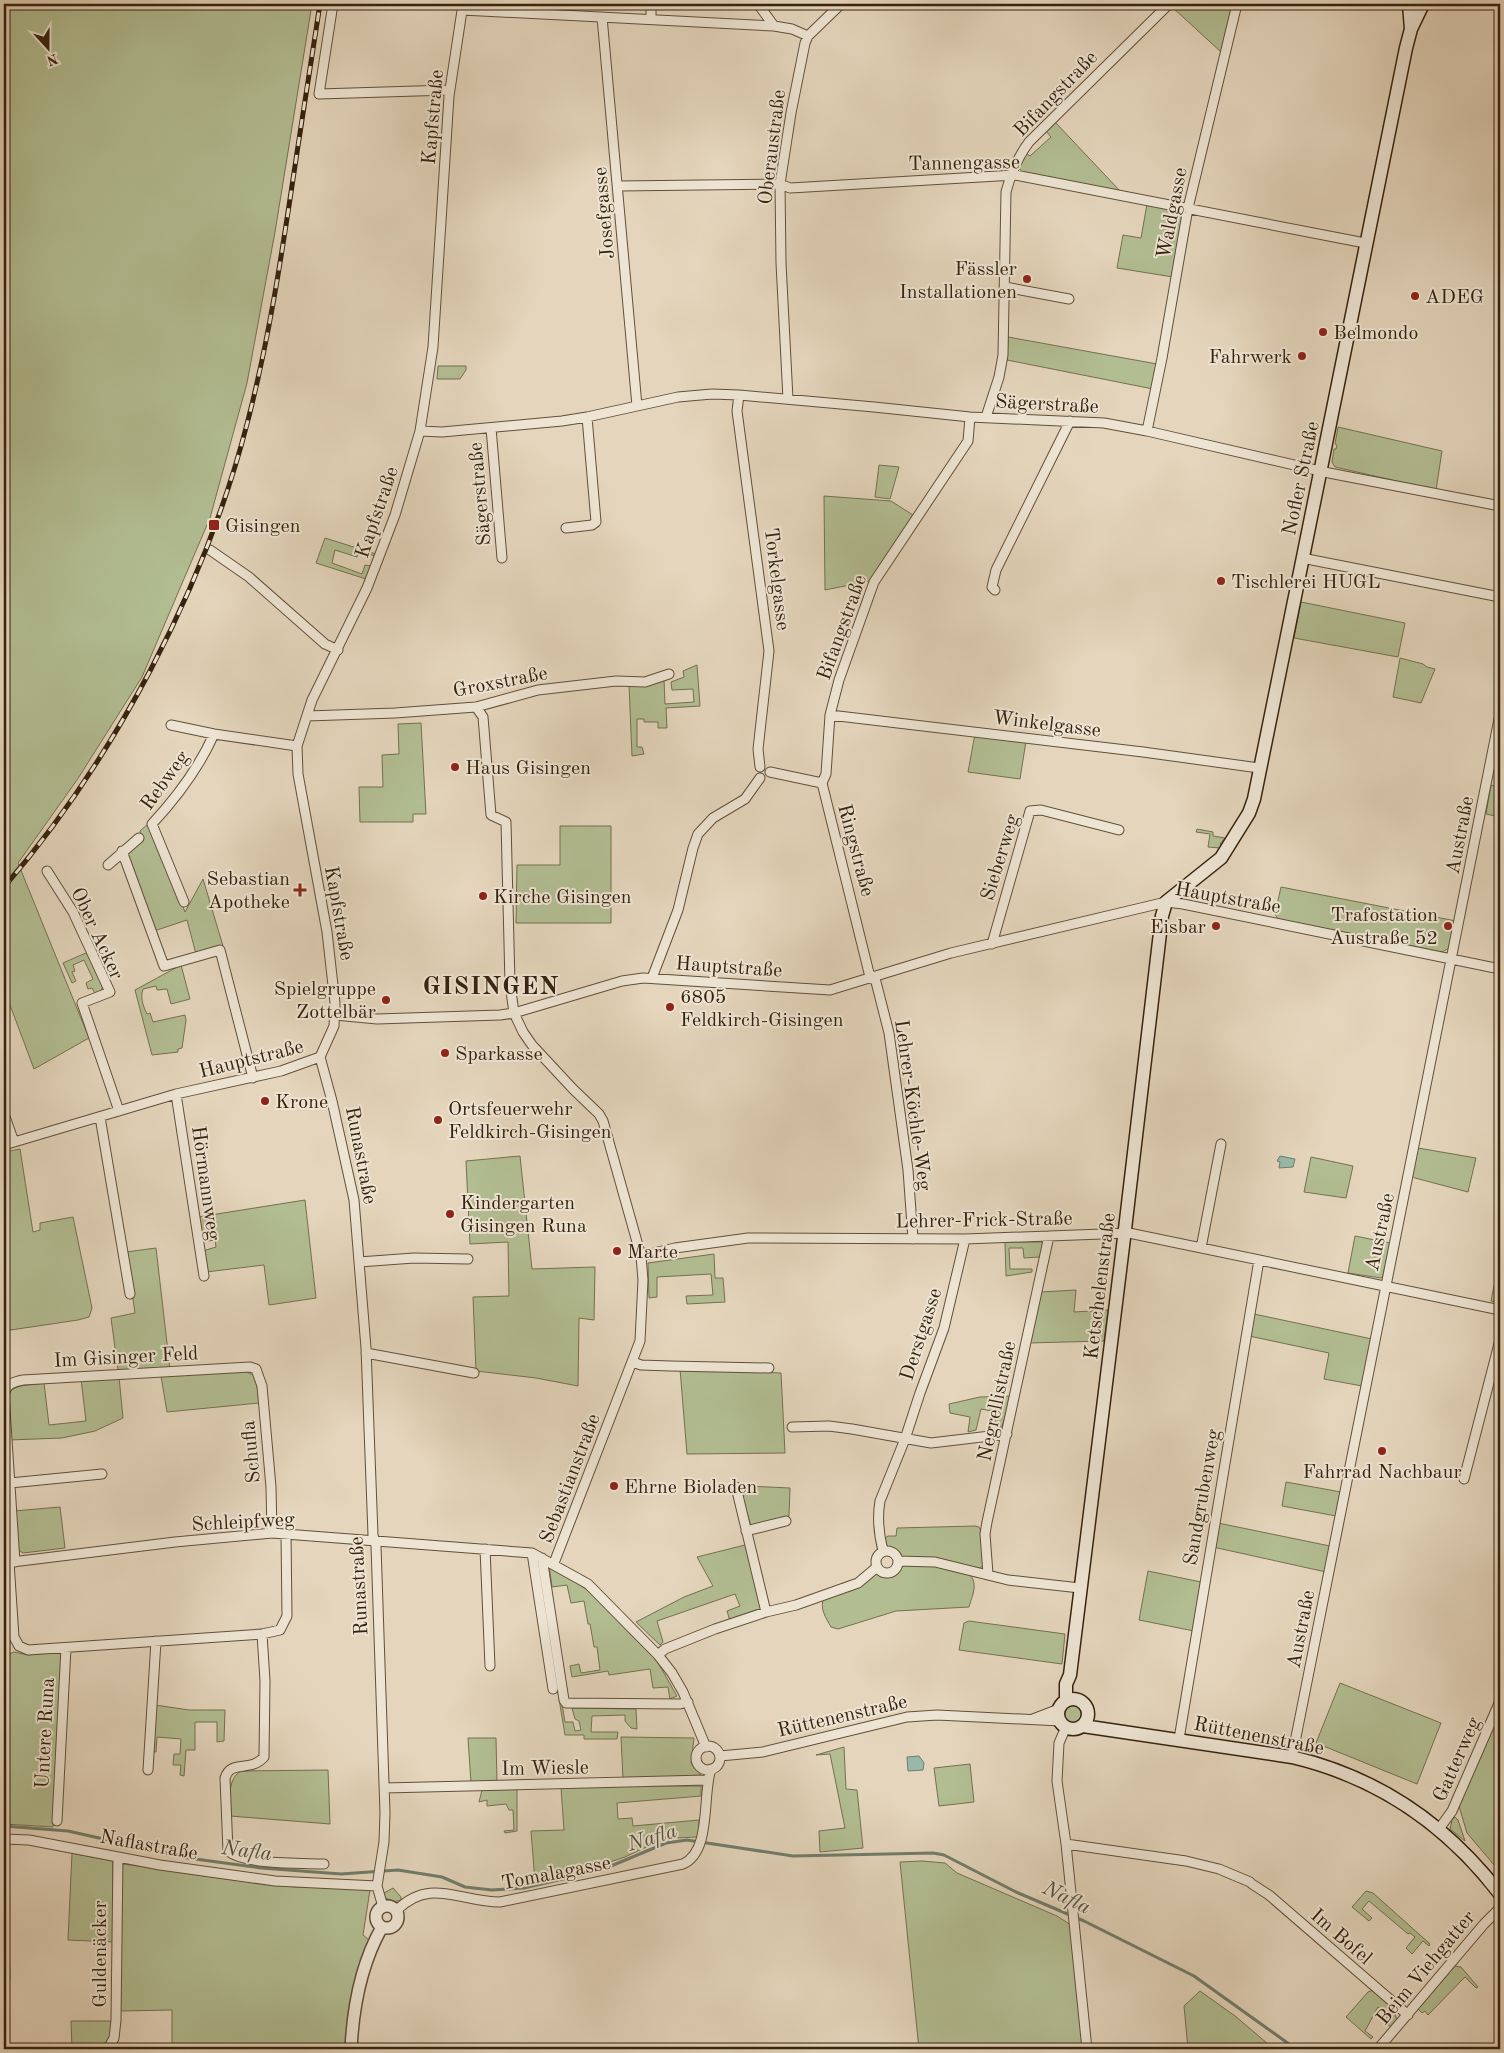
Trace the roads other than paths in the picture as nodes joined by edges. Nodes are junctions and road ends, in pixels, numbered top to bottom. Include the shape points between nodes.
1 (333, 4) edge
2 (557, 4) edge
3 (651, 4) edge
4 (758, 4) edge
5 (841, 4) edge
6 (1169, 4) edge
7 (1237, 4) edge
8 (1408, 4) edge
9 (1423, 4) edge
10 (462, 7) edge
11 (558, 15) junction
12 (602, 17) junction
13 (651, 19) junction
14 (774, 26) junction
15 (1411, 29) junction
16 (808, 36) junction
17 (450, 90) junction
18 (1010, 175) junction
19 (780, 184) junction
20 (618, 186) junction
21 (1188, 208) junction
22 (1366, 243) junction
23 (1004, 287) junction
24 (1070, 298) dead end
25 (739, 395) junction
26 (788, 399) junction
27 (637, 406) junction
28 (587, 417) junction
29 (970, 417) junction
30 (986, 417) junction
31 (1070, 421) junction
32 (491, 428) junction
33 (420, 430) junction
34 (1147, 431) junction
35 (1322, 471) junction
36 (1500, 506) edge
37 (566, 528) dead end
38 (210, 550) dead end
39 (502, 558) dead end
40 (1302, 558) junction
41 (995, 590) dead end
42 (1500, 597) edge
43 (338, 650) junction
44 (669, 674) dead end
45 (476, 707) junction
46 (1500, 714) edge
47 (830, 715) junction
48 (306, 716) junction
49 (171, 725) dead end
50 (214, 734) junction
51 (297, 746) junction
52 (760, 767) junction
53 (1259, 768) junction
54 (770, 772) junction
55 (760, 778) junction
56 (822, 783) junction
57 (1119, 830) dead end
58 (139, 838) dead end
59 (122, 851) junction
60 (108, 865) dead end
61 (47, 871) dead end
62 (184, 902) dead end
63 (1166, 902) junction
64 (992, 944) junction
65 (1452, 959) junction
66 (1500, 969) edge
67 (872, 977) junction
68 (652, 978) junction
69 (514, 1013) junction
70 (335, 1015) junction
71 (320, 1058) junction
72 (253, 1078) junction
73 (176, 1094) junction
74 (119, 1111) junction
75 (4, 1114) edge
76 (100, 1117) junction
77 (14, 1142) junction
78 (1221, 1144) dead end
79 (4, 1145) edge
80 (1124, 1234) junction
81 (1049, 1236) junction
82 (913, 1239) junction
83 (965, 1239) junction
84 (1201, 1248) junction
85 (641, 1256) junction
86 (468, 1259) dead end
87 (1259, 1260) junction
88 (359, 1262) junction
89 (204, 1276) dead end
90 (1386, 1286) junction
91 (130, 1294) dead end
92 (1500, 1310) edge
93 (1500, 1340) edge
94 (366, 1352) junction
95 (633, 1362) junction
96 (769, 1368) dead end
97 (256, 1369) joint
98 (474, 1373) dead end
99 (4, 1394) edge
100 (4, 1407) edge
101 (792, 1427) dead end
102 (1007, 1434) junction
103 (905, 1440) junction
104 (102, 1474) dead end
105 (1464, 1480) dead end
106 (10, 1483) junction
107 (736, 1487) dead end
108 (786, 1521) dead end
109 (746, 1530) junction
110 (272, 1533) junction
111 (286, 1534) junction
112 (375, 1542) junction
113 (485, 1549) junction
114 (883, 1551) junction
115 (532, 1553) junction
116 (542, 1558) junction
117 (898, 1561) junction
118 (9, 1562) edge
119 (554, 1563) junction
120 (877, 1567) junction
121 (988, 1574) junction
122 (1080, 1588) junction
123 (766, 1612) junction
124 (262, 1634) junction
125 (156, 1641) junction
126 (66, 1648) junction
127 (658, 1655) junction
128 (490, 1666) dead end
129 (554, 1688) dead end
130 (1500, 1701) edge
131 (688, 1702) junction
132 (1066, 1711) junction
133 (1086, 1720) junction
134 (1179, 1739) junction
135 (706, 1746) junction
136 (720, 1756) junction
137 (1292, 1756) junction
138 (711, 1769) junction
139 (148, 1770) dead end
140 (707, 1780) junction
141 (384, 1788) junction
142 (57, 1821) dead end
143 (1439, 1829) junction
144 (4, 1839) edge
145 (1066, 1844) junction
146 (118, 1857) junction
147 (324, 1864) dead end
148 (377, 1886) junction
149 (1500, 1894) edge
150 (383, 1907) junction
151 (1500, 1908) edge
152 (397, 1910) junction
153 (382, 1927) junction
154 (1408, 2016) junction
155 (108, 2049) edge
156 (351, 2049) edge
157 (1087, 2049) edge
158 (1378, 2049) edge

1 - 17 street via 319,94
2 - 11 street
3 - 13 street
4 - 14 street
5 - 16 street, Oberaustraße
6 - 18 street, Bifangstraße via 1029,142
7 - 21 street, Waldgasse
8 - 15 main road, Nofler Straße
9 - 15 main road, Nofler Straße
10 - 11 street
10 - 17 street, Kapfstraße
11 - 12 street
12 - 13 street
12 - 20 street, Josefgasse
13 - 14 street
14 - 16 street via 792,28
15 - 22 main road, Nofler Straße
16 - 19 street, Oberaustraße
17 - 33 street, Kapfstraße via 434,340
18 - 19 street, Tannengasse via 790,188
18 - 21 street, Tannengasse
18 - 23 street, Bifangstraße via 1006,192
19 - 20 street, Tannengasse
19 - 26 street, Oberaustraße
20 - 27 street, Josefgasse
21 - 22 street, Tannengasse
21 - 34 street, Waldgasse
22 - 35 main road, Nofler Straße
23 - 24 street
23 - 30 street, Bifangstraße via 1003,355
25 - 26 street, Sägerstraße
25 - 27 street, Sägerstraße via 699,394
25 - 52 street, Torkelgasse via 738,411 769,650 758,749
26 - 29 street, Sägerstraße
27 - 28 street, Sägerstraße
28 - 32 street, Sägerstraße
28 - 37 street via 596,522
29 - 30 street, Sägerstraße
29 - 47 street, Bifangstraße via 968,441 874,582
30 - 31 street, Sägerstraße
31 - 34 street, Sägerstraße
31 - 41 street via 996,570 992,587
32 - 33 street, Sägerstraße via 442,432
32 - 39 street, Sägerstraße
33 - 43 street, Kapfstraße via 392,523
34 - 35 street, Sägerstraße
35 - 36 street, Sägerstraße
35 - 40 main road, Nofler Straße
38 - 43 street via 249,577 325,644
40 - 42 street
40 - 53 main road, Nofler Straße
43 - 48 street, Kapfstraße via 322,677
44 - 45 street, Groxstraße via 646,682 616,681 538,690
45 - 48 street, Groxstraße
45 - 69 street, Sebastianstraße via 483,716 492,815 506,822 510,984
46 - 65 street, Austraße
47 - 53 street, Winkelgasse
47 - 56 street, Bifangstraße via 826,774
48 - 51 street, Kapfstraße
49 - 50 street, Rebweg
50 - 51 street, Rebweg
50 - 62 street, Rebweg via 193,773 152,824
51 - 70 street, Kapfstraße via 298,774 327,932
52 - 54 street, Ringstraße via 766,767
52 - 55 street via 757,772
53 - 63 main road, Nofler Straße via 1252,806 1229,848
54 - 55 street via 768,778
54 - 56 street, Ringstraße
55 - 68 street via 745,799 713,818 698,834 678,910
56 - 67 street, Ringstraße
57 - 64 street, Sieberweg via 1041,810 1030,811
58 - 59 street
59 - 60 street
59 - 72 street via 164,966 220,950
61 - 74 street, Ober Acker via 74,912 110,992 82,1003
63 - 64 street, Hauptstraße
63 - 65 street, Hauptstraße
63 - 80 main road, Ketschelenstraße
64 - 67 street, Hauptstraße
65 - 66 street, Hauptstraße
65 - 90 street, Austraße
67 - 68 street, Hauptstraße via 830,990
67 - 82 street, Lehrer-Köchle-Weg via 889,1033 908,1170
68 - 69 street, Hauptstraße via 622,981
69 - 70 street, Hauptstraße via 403,1019
69 - 85 street, Sebastianstraße via 532,1045 599,1114 608,1134
70 - 71 street, Hauptstraße via 334,1026
71 - 72 street, Hauptstraße
71 - 88 street, Runastraße via 354,1200
72 - 73 street, Hauptstraße
73 - 74 street, Hauptstraße
73 - 89 street, Hörmannweg
74 - 76 street, Hauptstraße
75 - 77 street
76 - 77 street, Hauptstraße
76 - 91 street
77 - 79 street, Hauptstraße
78 - 84 street
80 - 81 street, Lehrer-Frick-Straße
80 - 84 street, Lehrer-Frick-Straße
80 - 122 main road, Ketschelenstraße
81 - 83 street, Lehrer-Frick-Straße
81 - 102 street, Negrellistraße
82 - 83 street, Lehrer-Frick-Straße
82 - 85 street, Lehrer-Frick-Straße via 748,1238
83 - 103 street, Derstgasse via 944,1328
84 - 87 street, Lehrer-Frick-Straße
85 - 95 street, Sebastianstraße via 642,1329
86 - 88 street
87 - 90 street, Lehrer-Frick-Straße
87 - 134 street, Sandgrubenweg
88 - 94 street, Runastraße
90 - 92 street, Lehrer-Frick-Straße
90 - 137 street, Austraße
93 - 105 street
94 - 98 street
94 - 112 street, Runastraße
95 - 96 street via 641,1365
95 - 119 street, Sebastianstraße
97 - 99 street, Im Gisinger Feld via 23,1380 6,1386
97 - 110 street, Schufla via 262,1386
99 - 100 street
100 - 106 street
101 - 103 street via 829,1426
102 - 103 street via 931,1443
102 - 121 street, Negrellistraße via 985,1534
103 - 114 street, Derstgasse via 878,1510
104 - 106 street
106 - 118 street
107 - 109 street
108 - 109 street
109 - 123 street
110 - 111 street, Schleipfweg
110 - 118 street, Schleipfweg
111 - 112 street, Schleipfweg
111 - 124 street, Untere Runa via 287,1616 280,1630
112 - 113 street, Schleipfweg
112 - 141 street, Runastraße
113 - 115 street, Schleipfweg
113 - 128 street
114 - 117 street via 894,1552
114 - 120 street via 876,1559
115 - 116 street, Schleipfweg
115 - 129 street
116 - 119 street, Schleipfweg
116 - 131 street, Sebastianstraße via 566,1703
117 - 120 street via 890,1572 883,1572
117 - 121 street via 935,1562
118 - 126 street, Untere Runa via 14,1637 19,1646 28,1650
119 - 127 street, Sebastianstraße via 588,1584
120 - 123 street via 858,1583
121 - 122 street via 1008,1580
122 - 132 main road, Ketschelenstraße via 1070,1675 1066,1684
123 - 127 street via 686,1640
124 - 125 street, Untere Runa
124 - 147 street via 264,1757 252,1766 227,1772 228,1851 240,1858
125 - 126 street, Untere Runa
125 - 139 street
126 - 142 street, Untere Runa
127 - 131 street, Sebastianstraße
130 - 143 street, Gatterweg via 1452,1811
131 - 135 street, Sebastianstraße
132 - 133 main road via 1075,1729
132 - 133 main road via 1086,1705
132 - 136 street, Rüttenenstraße via 1033,1719 907,1717 771,1750
132 - 145 street, Ketschelenstraße via 1057,1769
133 - 134 main road, Rüttenenstraße via 1116,1729
134 - 137 main road, Rüttenenstraße
135 - 136 street via 716,1750
135 - 138 street via 700,1750 697,1760 700,1767
136 - 138 street via 719,1763
137 - 143 main road, Rüttenenstraße via 1370,1784
138 - 140 street, Tomalagasse
140 - 141 street, Im Wiesle
140 - 152 street, Tomalagasse via 703,1831 690,1860 673,1867 500,1902 442,1892 426,1893 415,1896
141 - 148 street, Runastraße via 384,1842
143 - 149 main road, Rüttenenstraße via 1468,1856
144 - 146 street, Naflastraße via 29,1840
145 - 154 street, Im Bofel via 1186,1861 1219,1869 1251,1883 1269,1894
145 - 157 street, Ketschelenstraße
146 - 148 street, Naflastraße via 275,1881
146 - 155 street, Guldenäcker via 116,2020 114,2038
148 - 150 street, Runastraße
150 - 152 street
150 - 153 street, Runastraße via 377,1912 376,1919
151 - 154 street, Beim Viehgatter
152 - 153 street via 399,1918 396,1925
153 - 156 street, Runastraße via 363,1970 356,1998
154 - 158 street, Beim Viehgatter

